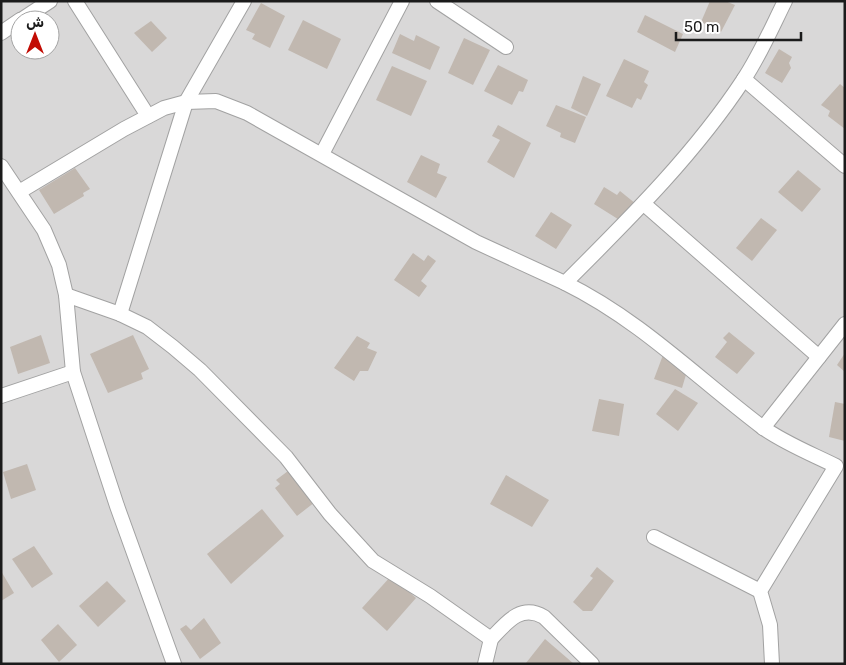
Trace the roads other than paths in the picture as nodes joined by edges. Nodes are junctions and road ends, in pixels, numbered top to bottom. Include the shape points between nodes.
1 (50, 1) edge
2 (75, 1) edge
3 (244, 1) edge
4 (402, 1) edge
5 (437, 1) edge
6 (786, 1) edge
7 (36, 10) edge
8 (506, 47) dead end
9 (744, 79) junction
10 (186, 102) junction
11 (148, 116) junction
12 (322, 154) junction
13 (1, 166) edge
14 (845, 166) edge
15 (19, 192) junction
16 (644, 204) junction
17 (565, 283) junction
18 (66, 295) junction
19 (120, 314) junction
20 (845, 324) edge
21 (818, 357) junction
22 (73, 372) junction
23 (1, 396) edge
24 (763, 428) junction
25 (840, 467) edge
26 (654, 537) dead end
27 (760, 592) junction
28 (491, 639) junction
29 (174, 664) edge
30 (485, 664) edge
31 (592, 664) edge
32 (772, 664) edge

1 - 7 street
2 - 11 street
3 - 10 street
4 - 12 street
5 - 8 street
6 - 9 street
9 - 14 street
9 - 16 street
10 - 11 street
10 - 12 street via 216,101 240,110
10 - 19 street
11 - 15 street
12 - 17 street via 468,238
13 - 15 street
15 - 18 street via 44,230 59,265
16 - 17 street
16 - 21 street
17 - 24 street via 641,329
18 - 19 street
18 - 22 street
19 - 28 street via 147,327 200,370 286,457 330,514 373,560
20 - 21 street
21 - 24 street
22 - 23 street
22 - 29 street
24 - 25 street
25 - 27 street
26 - 27 street
27 - 32 street via 770,624
28 - 30 street
28 - 31 street via 518,614 536,612

